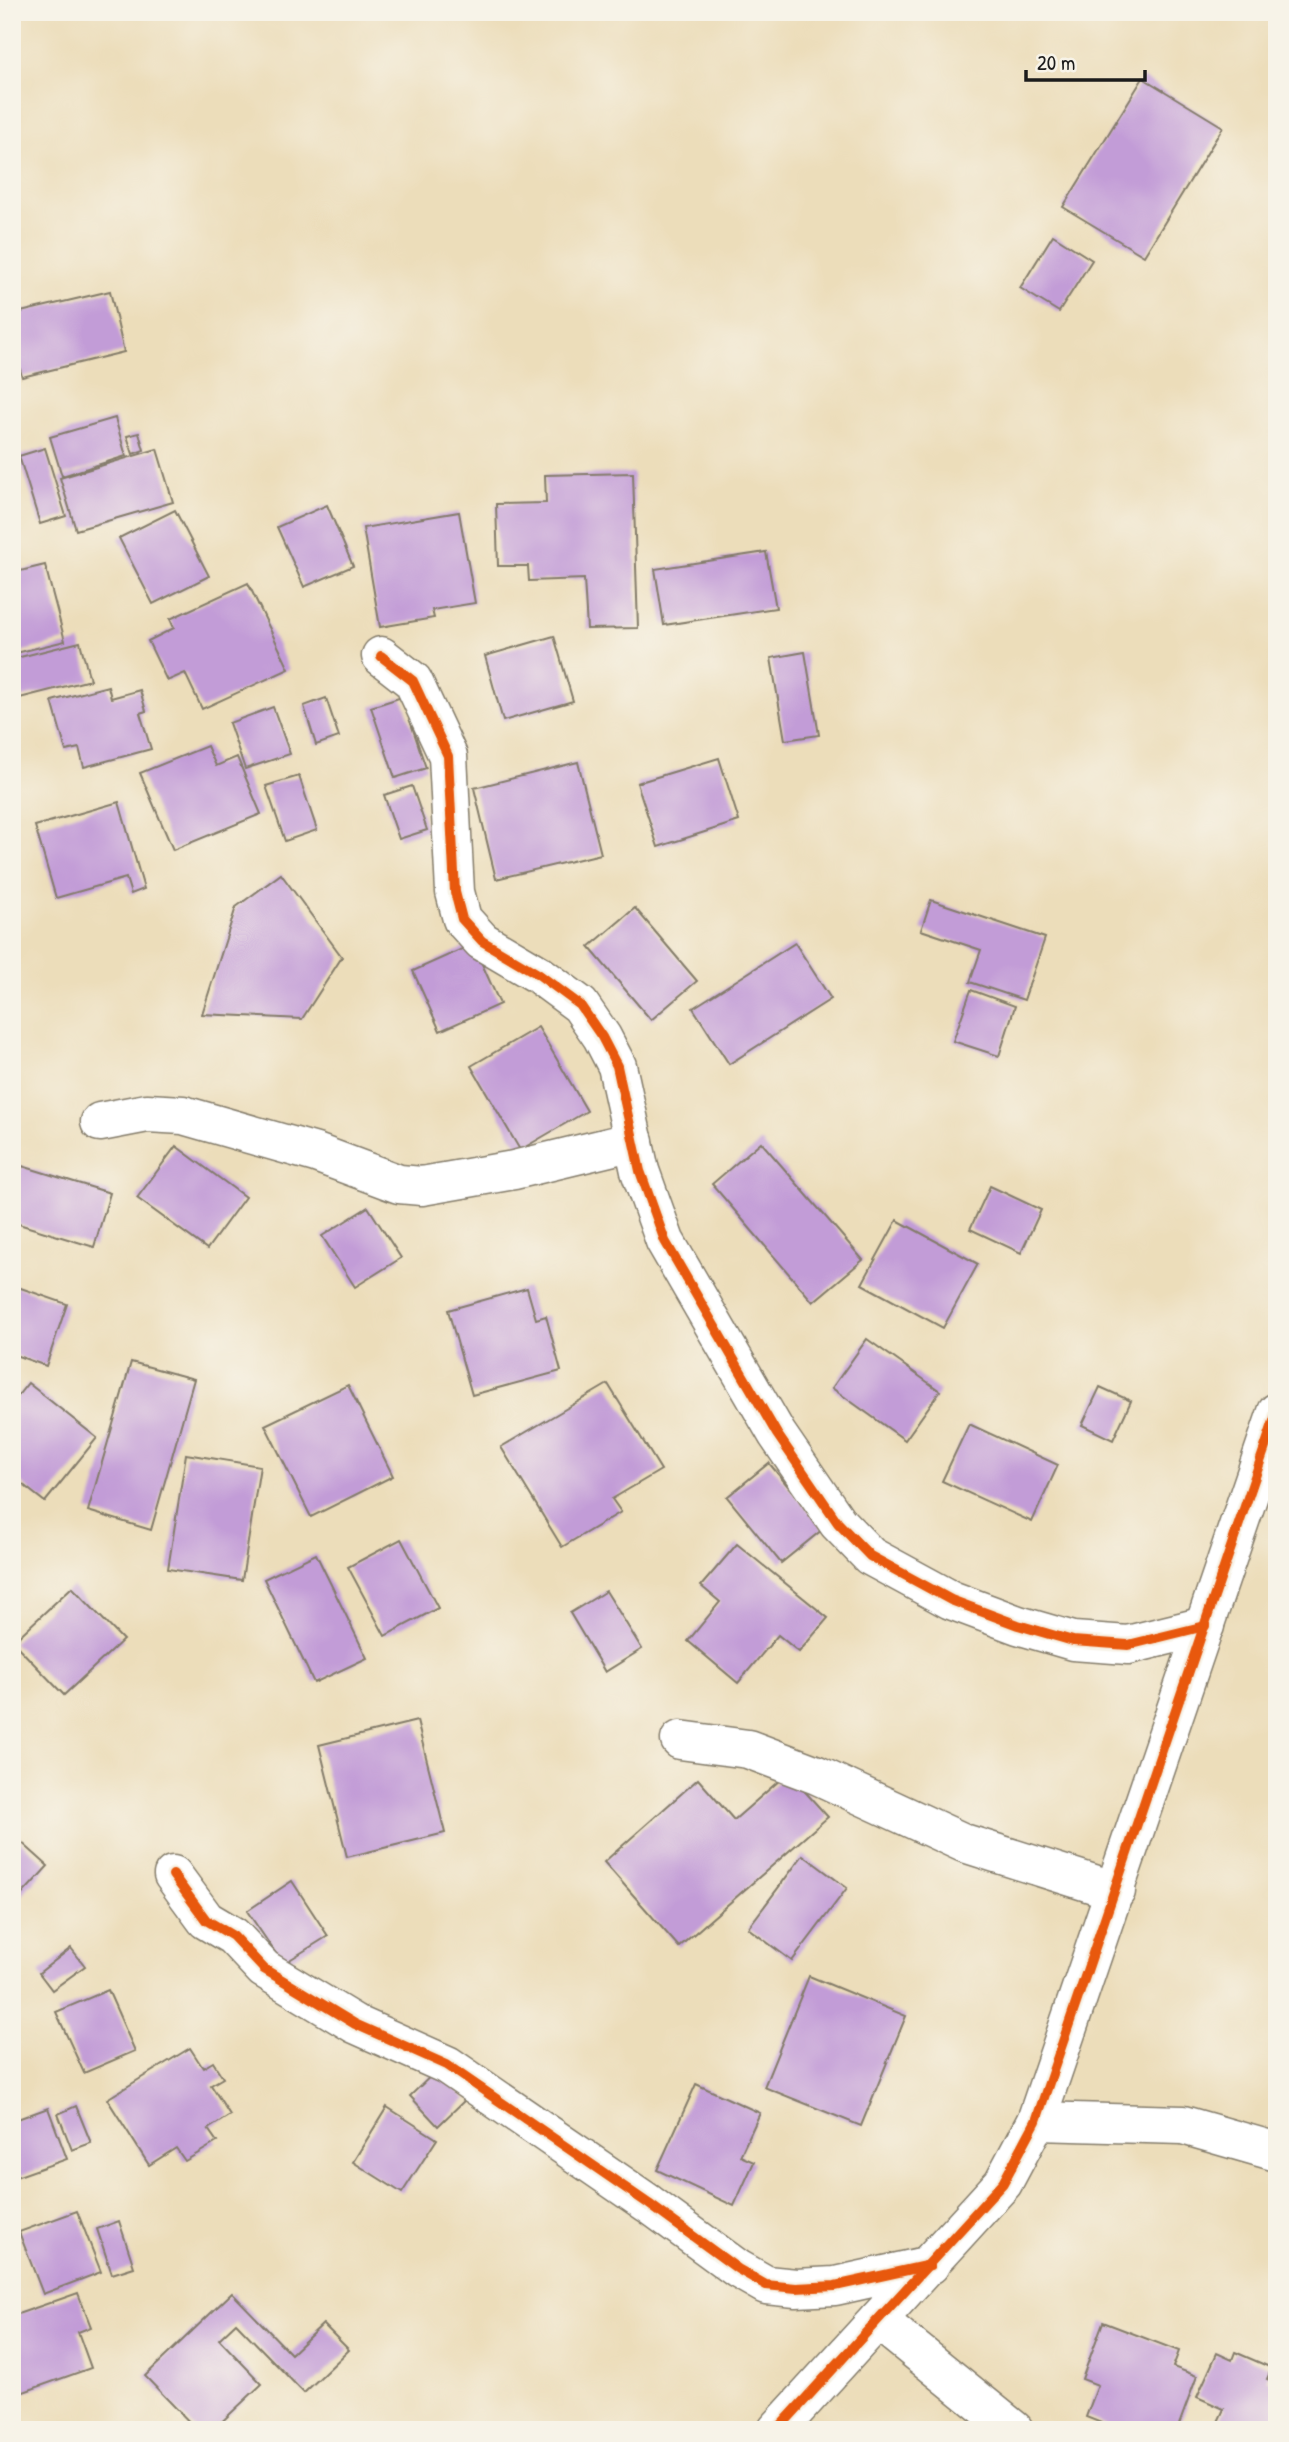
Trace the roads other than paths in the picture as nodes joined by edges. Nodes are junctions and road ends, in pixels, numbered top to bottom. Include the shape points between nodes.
1 (381, 656) dead end
2 (100, 1122) dead end
3 (634, 1141) junction
4 (1277, 1412) edge
5 (1205, 1626) junction
6 (680, 1740) dead end
7 (173, 1875) dead end
8 (1116, 1891) junction
9 (1036, 2122) junction
10 (1277, 2152) edge
11 (930, 2265) junction
12 (878, 2320) junction
13 (777, 2430) edge
14 (1014, 2430) edge

1 - 3 street via 412,681 448,756 454,881 462,919 482,941 580,1005 617,1066
2 - 3 street via 147,1113 183,1115 316,1153 399,1184 422,1186
3 - 5 street via 665,1241 777,1434 838,1523 870,1556 951,1600 1073,1642 1128,1646
4 - 5 street
5 - 8 street
6 - 8 street via 748,1749 817,1775 964,1843
7 - 11 street via 206,1920 233,1936 264,1969 355,2024 447,2064 766,2285 835,2286
8 - 9 street
9 - 10 street via 1182,2124
9 - 11 street via 1003,2183
11 - 12 street
12 - 13 street
12 - 14 street

